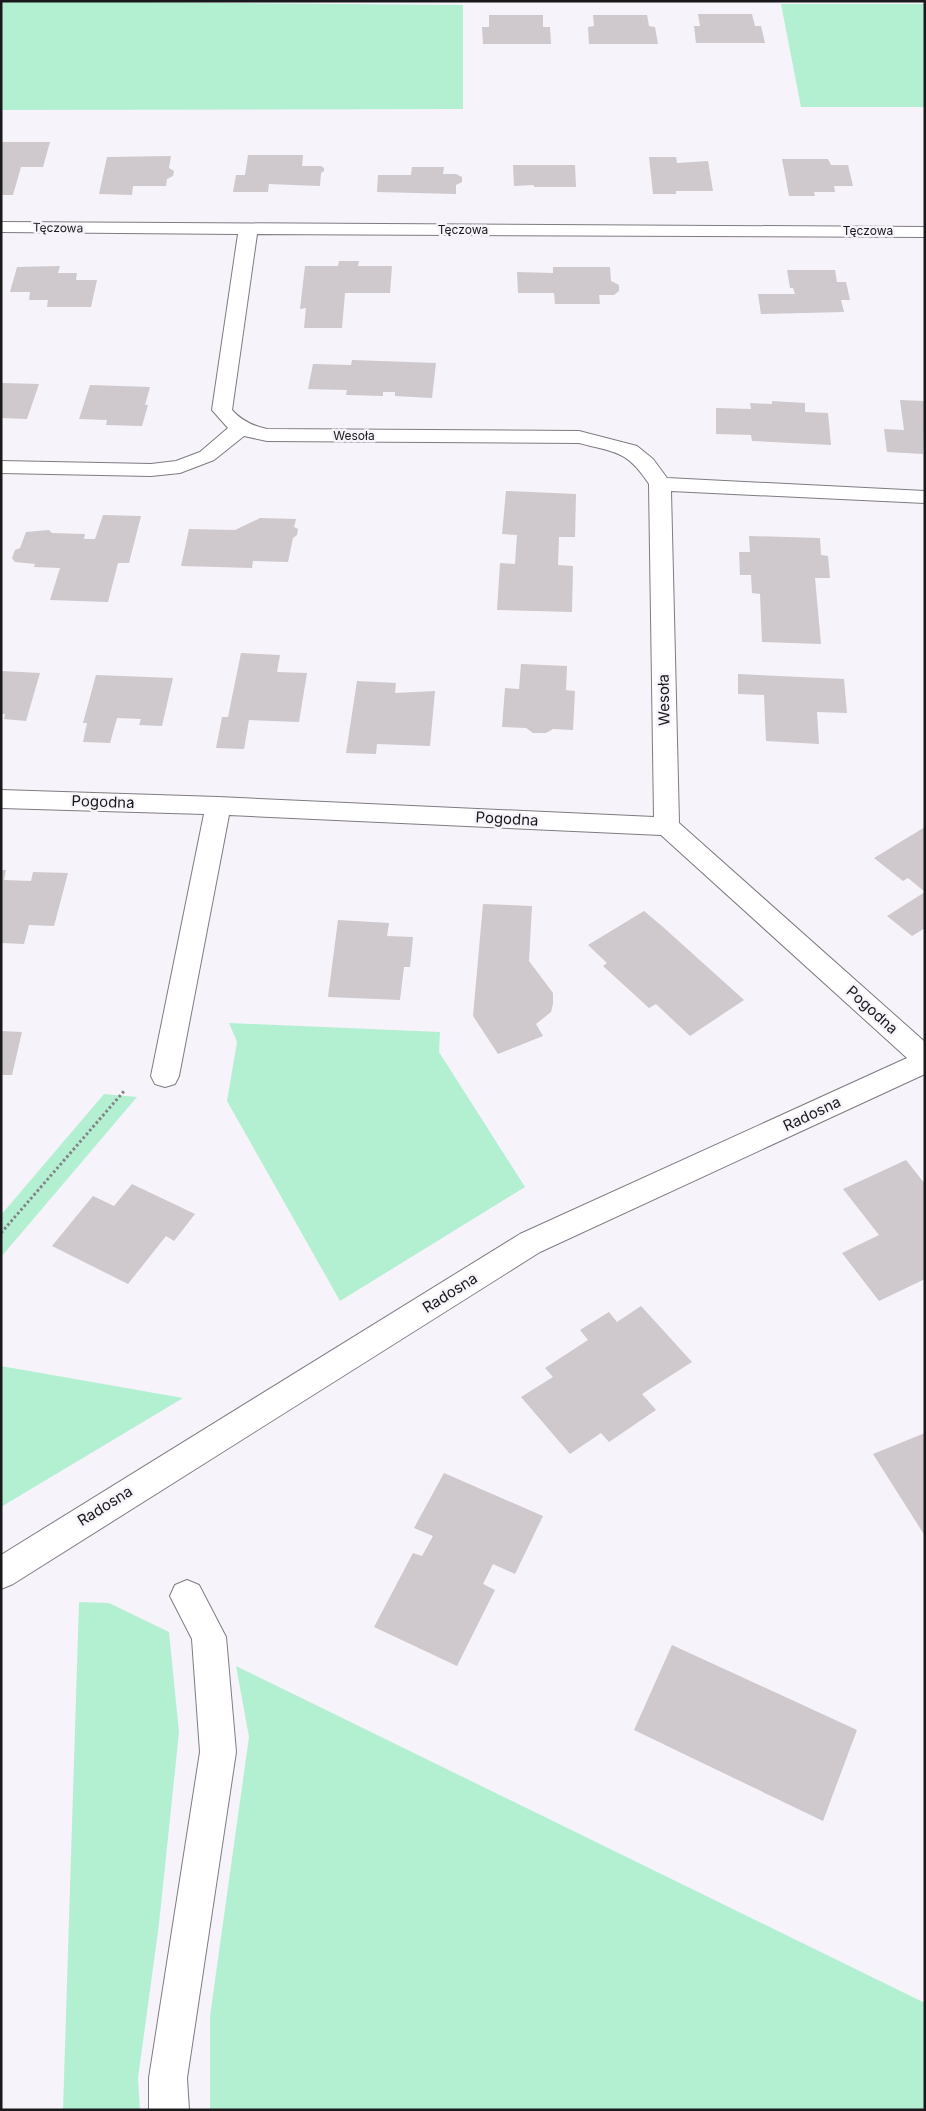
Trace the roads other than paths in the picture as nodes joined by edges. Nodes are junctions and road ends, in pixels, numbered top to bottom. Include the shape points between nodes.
1 (1, 227) edge
2 (248, 230) junction
3 (925, 232) edge
4 (241, 428) junction
5 (1, 467) edge
6 (660, 484) junction
7 (925, 496) edge
8 (1, 799) edge
9 (218, 806) junction
10 (666, 826) junction
11 (925, 1058) edge
12 (925, 1062) edge
13 (165, 1076) road end
14 (1, 1573) edge
15 (187, 1596) dead end
16 (169, 2110) edge

1 - 2 street, Tęczowa
2 - 3 street, Tęczowa
2 - 4 street, Wesoła via 222,410 230,422
4 - 5 street via 207,456 180,467 151,470
4 - 6 street, Wesoła via 267,435 578,437 630,450 646,463
6 - 7 street
6 - 10 street, Wesoła
8 - 9 street, Pogodna
9 - 10 street, Pogodna
9 - 13 street
10 - 11 street, Pogodna
12 - 14 street, Radosna via 530,1243
15 - 16 street via 209,1637 218,1752 168,2078

